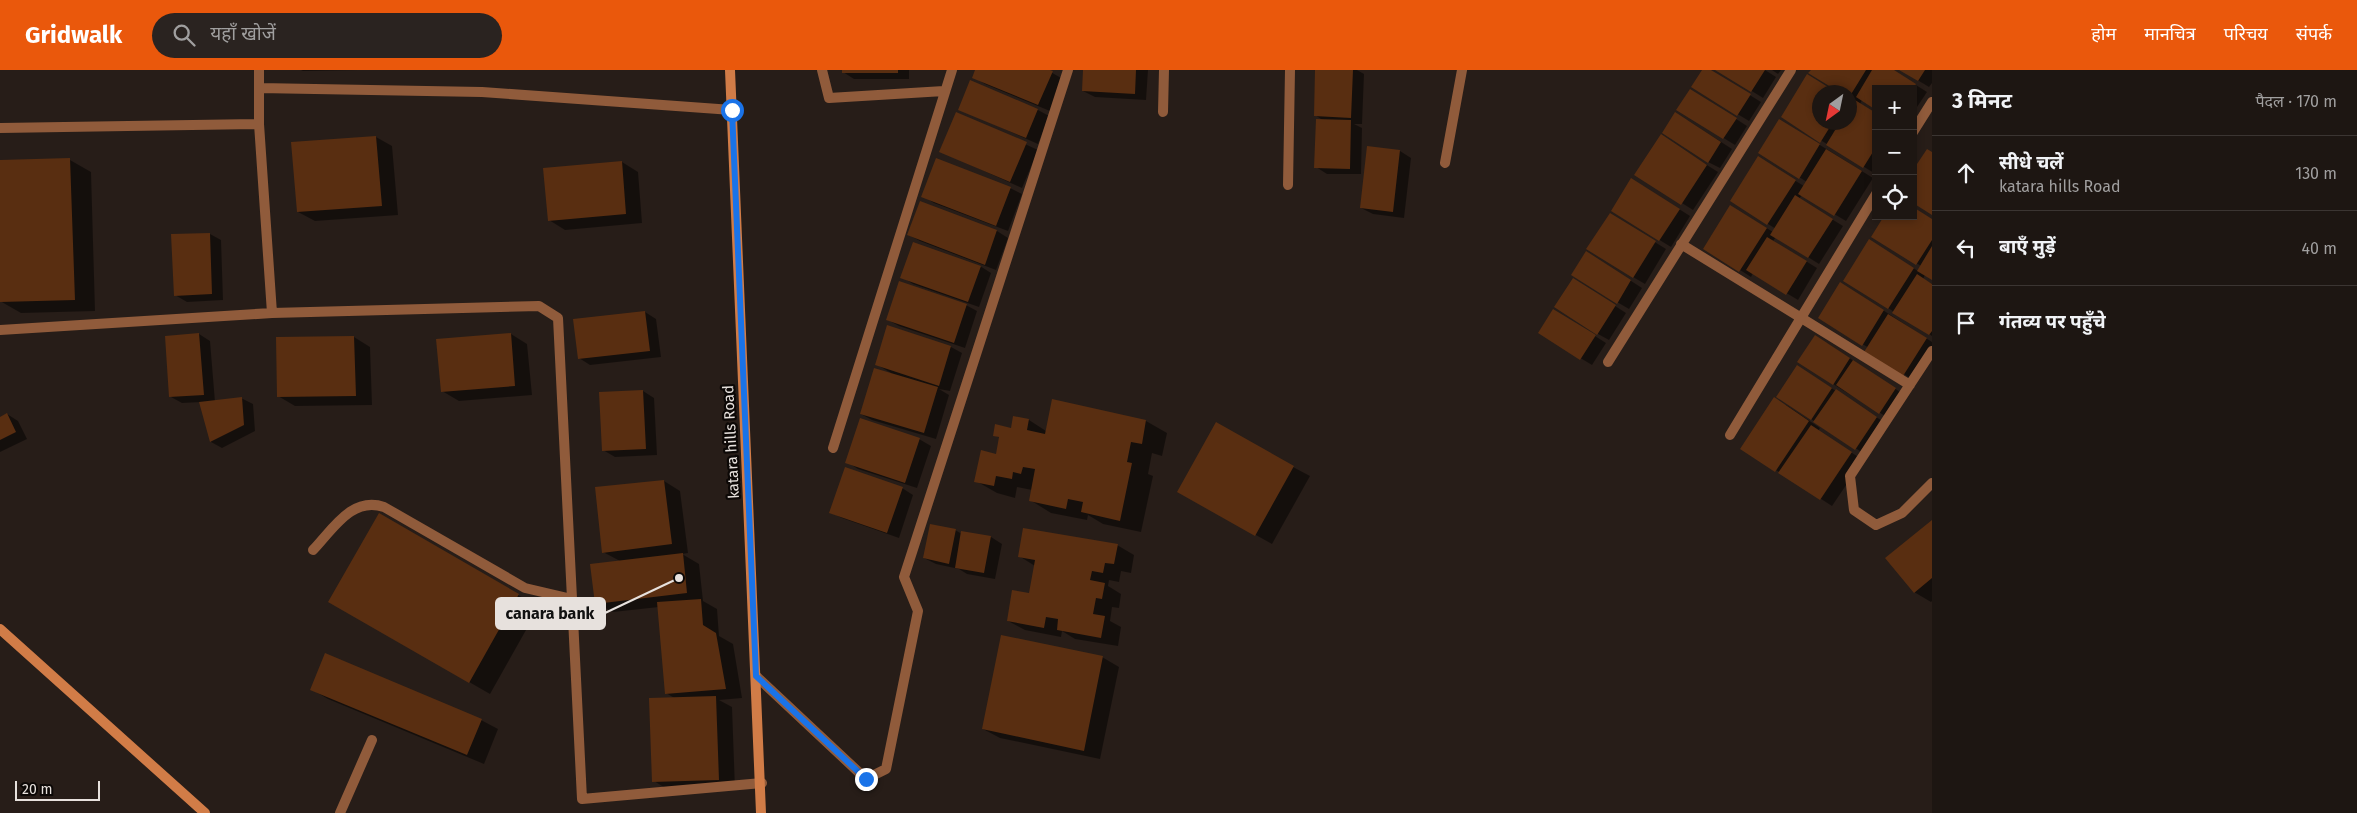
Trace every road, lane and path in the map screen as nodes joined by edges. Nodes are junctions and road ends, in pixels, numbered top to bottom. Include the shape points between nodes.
1 (259, 70) edge
2 (730, 70) edge
3 (822, 70) edge
4 (952, 70) edge
5 (1068, 70) edge
6 (1164, 70) edge
7 (1290, 70) edge
8 (1462, 70) edge
9 (1791, 70) edge
10 (259, 88) junction
11 (944, 91) junction
12 (1932, 102) edge
13 (732, 110) junction
14 (1163, 112) dead end
15 (259, 124) junction
16 (0, 128) edge
17 (1914, 130) edge
18 (1445, 163) dead end
19 (1288, 185) dead end
20 (1872, 201) edge
21 (1681, 244) junction
22 (272, 313) junction
23 (1801, 318) junction
24 (0, 330) edge
25 (1932, 351) edge
26 (1608, 362) dead end
27 (1910, 385) junction
28 (1730, 435) dead end
29 (833, 448) dead end
30 (1932, 483) edge
31 (313, 550) dead end
32 (572, 599) junction
33 (0, 629) edge
34 (756, 676) junction
35 (372, 740) dead end
36 (762, 783) junction
37 (206, 813) edge
38 (340, 813) edge
39 (762, 813) edge

1 - 10 street
2 - 13 main road, katara hills Road
3 - 11 street via 829,98
4 - 11 street
5 - 34 street via 904,578 918,611 886,769 866,779
6 - 14 street
7 - 19 street
8 - 18 street
9 - 21 street
10 - 13 street via 482,92
10 - 15 street
11 - 29 street
12 - 17 street
13 - 34 main road, katara hills Road
15 - 16 street
15 - 22 street
20 - 23 street
21 - 23 street
21 - 26 street
22 - 24 street
22 - 32 street via 539,306 558,318
23 - 27 street
23 - 28 street
25 - 27 street
27 - 30 street via 1850,476 1854,510 1876,525 1902,513
31 - 32 street via 349,512 367,504 376,504 525,588
32 - 36 street via 582,799
33 - 37 main road
34 - 36 main road, katara hills Road
35 - 38 street
36 - 39 main road, katara hills Road

